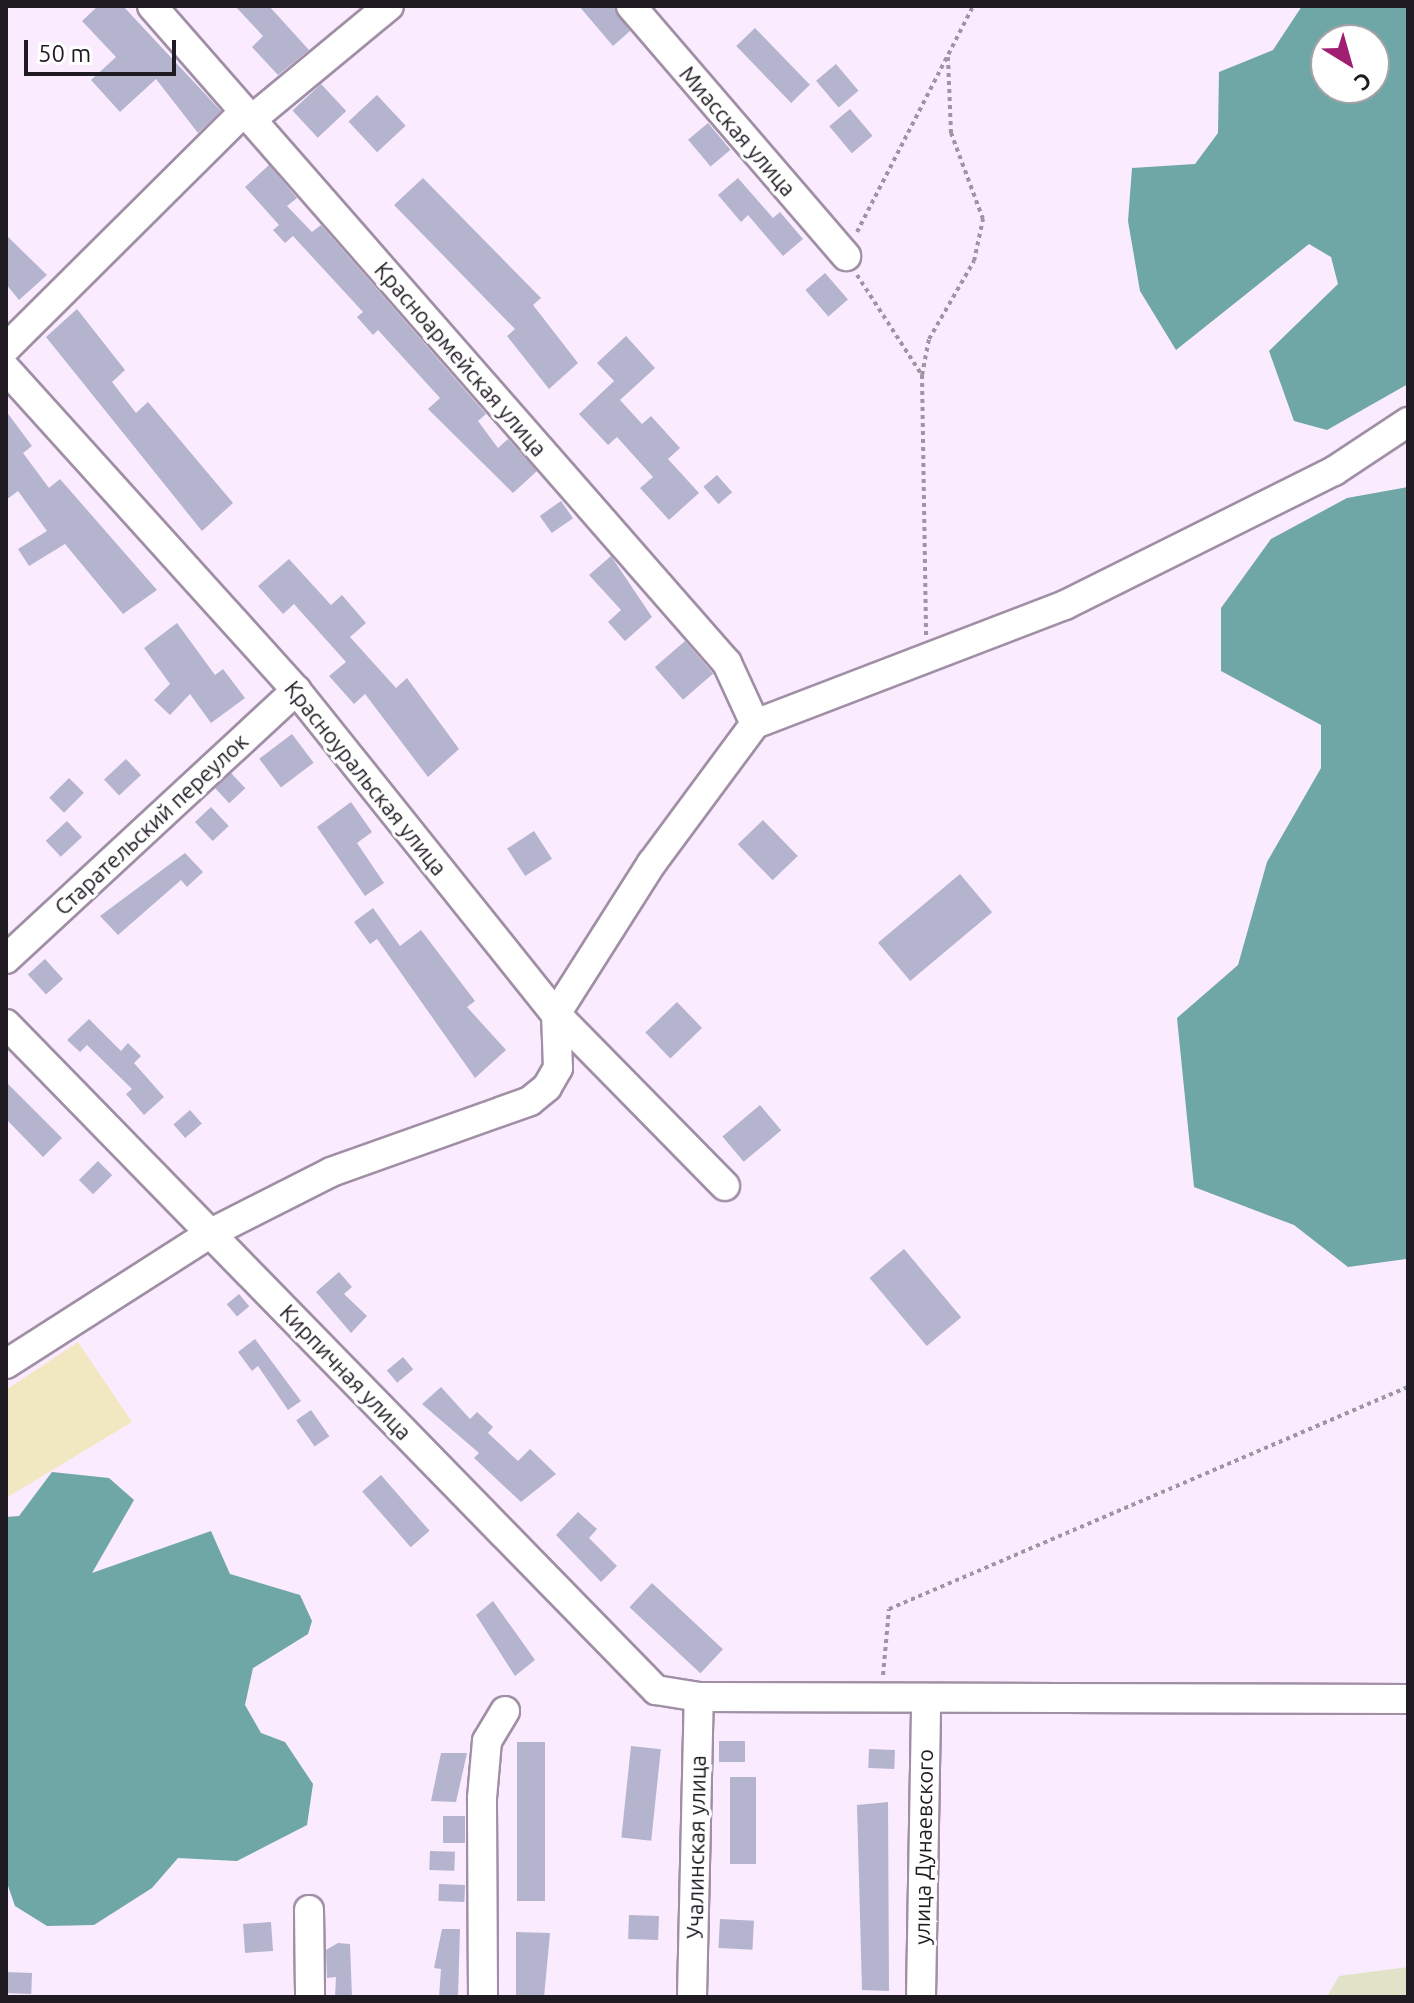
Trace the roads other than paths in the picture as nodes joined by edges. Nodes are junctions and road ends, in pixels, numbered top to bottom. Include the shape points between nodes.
1 (152, 6) edge
2 (389, 6) edge
3 (631, 6) edge
4 (248, 116) junction
5 (846, 256) road end
6 (6, 348) edge
7 (6, 369) edge
8 (1408, 422) edge
9 (296, 690) junction
10 (755, 724) junction
11 (6, 959) edge
12 (556, 1014) junction
13 (6, 1024) edge
14 (725, 1186) dead end
15 (211, 1233) junction
16 (6, 1364) edge
17 (699, 1697) junction
18 (926, 1698) junction
19 (1408, 1699) edge
20 (505, 1711) dead end
21 (309, 1910) dead end
22 (310, 1997) edge
23 (483, 1997) edge
24 (692, 1997) edge
25 (921, 1997) edge

1 - 4 street, Красноармейская улица
2 - 4 street
3 - 5 street, Миасская улица
4 - 6 street
4 - 10 street, Красноармейская улица via 727,663
7 - 9 street, Красноуральская улица
8 - 10 street via 1334,471 1065,605
9 - 11 street, Старательский переулок
9 - 12 street, Красноуральская улица
10 - 12 street via 652,863
12 - 14 street, Красноуральская улица
12 - 15 street via 558,1068 530,1101 331,1172
13 - 15 street, Кирпичная улица
15 - 16 street
15 - 17 street, Кирпичная улица via 656,1690
17 - 18 street, Кирпичная улица
17 - 24 street, Учалинская улица
18 - 19 street, Кирпичная улица
18 - 25 street, улица Дунаевского
20 - 23 street via 487,1741 482,1798
21 - 22 street

